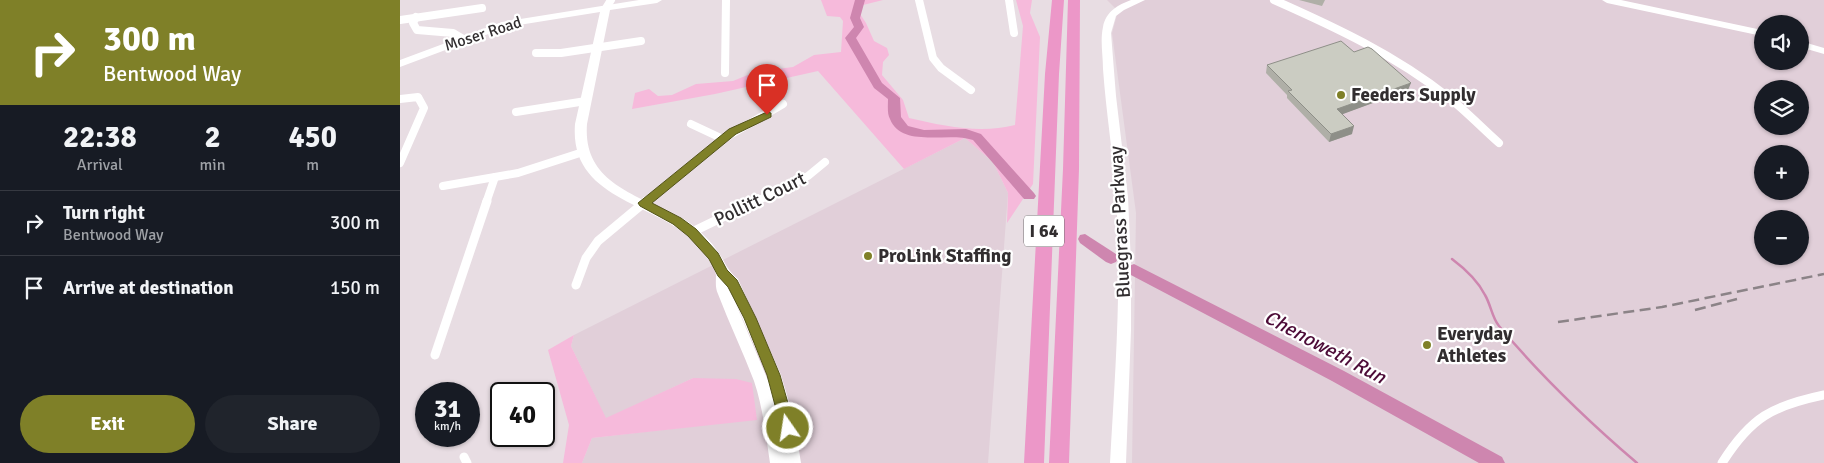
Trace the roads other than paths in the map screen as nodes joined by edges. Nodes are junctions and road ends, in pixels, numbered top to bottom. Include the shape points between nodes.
1 (657, 0) edge
2 (726, 0) edge
3 (919, 0) edge
4 (1009, 0) edge
5 (1058, 0) edge
6 (1074, 0) edge
7 (1140, 0) edge
8 (1274, 0) edge
9 (1607, 0) edge
10 (607, 3) edge
11 (482, 8) dead end
12 (416, 17) junction
13 (400, 20) edge
14 (1754, 31) edge
15 (1014, 33) dead end
16 (463, 39) junction
17 (641, 41) dead end
18 (598, 47) junction
19 (1809, 47) edge
20 (1824, 51) edge
21 (536, 53) dead end
22 (400, 64) edge
23 (725, 73) dead end
24 (971, 90) dead end
25 (400, 100) edge
26 (586, 101) junction
27 (783, 104) dead end
28 (516, 112) dead end
29 (691, 124) dead end
30 (723, 139) junction
31 (1500, 143) dead end
32 (583, 152) junction
33 (825, 162) dead end
34 (400, 163) edge
35 (495, 177) junction
36 (443, 186) dead end
37 (644, 203) junction
38 (692, 232) junction
39 (722, 273) junction
40 (576, 285) dead end
41 (435, 355) dead end
42 (1824, 395) edge
43 (778, 463) edge
44 (793, 463) edge
45 (1034, 463) edge
46 (1059, 463) edge
47 (1118, 463) edge
48 (1722, 463) edge

1 - 10 street, Moser Road
2 - 23 street
3 - 24 street via 933,58
4 - 15 street
5 - 45 highway, I 64
6 - 46 highway, I 64
7 - 47 street, Bluegrass Parkway via 1116,11 1109,20 1107,31 1124,246 1125,315
8 - 31 street via 1357,38 1407,67 1456,103
9 - 14 street
10 - 16 street, Moser Road via 514,22
10 - 18 street
11 - 12 street
12 - 13 street
12 - 16 street via 413,24 417,30 455,32
16 - 22 street, Moser Road
17 - 18 street
18 - 21 street via 555,54
18 - 26 street
19 - 20 street
25 - 34 street via 418,98 424,108
26 - 28 street
26 - 32 street via 580,137
27 - 30 street
29 - 30 street
30 - 37 street
32 - 35 street via 533,169
32 - 37 street via 588,165 603,182
33 - 38 street, Pollitt Court via 808,176
35 - 36 street
35 - 41 street
37 - 38 street
37 - 40 street via 594,244 583,262
38 - 39 street via 714,256
39 - 43 street via 723,291 769,407
39 - 44 street via 737,291 774,375
42 - 48 street via 1778,407 1757,419 1740,435

